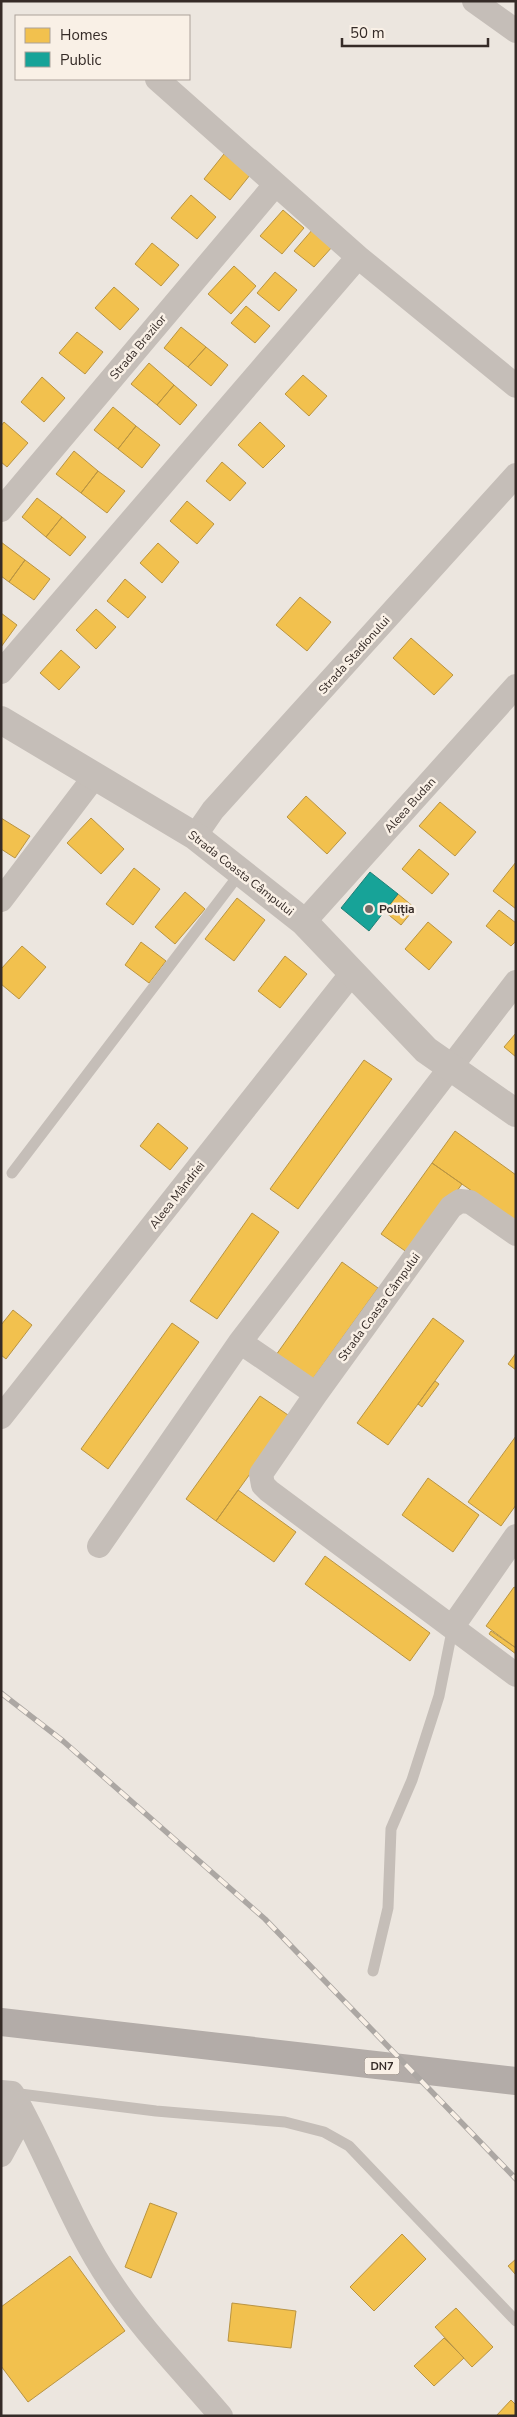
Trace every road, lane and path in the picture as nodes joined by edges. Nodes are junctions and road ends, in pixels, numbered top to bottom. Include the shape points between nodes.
1 (474, 1) edge
2 (516, 31) edge
3 (158, 80) edge
4 (275, 185) junction
5 (358, 257) junction
6 (516, 386) edge
7 (516, 475) edge
8 (1, 510) edge
9 (1, 672) edge
10 (516, 686) edge
11 (1, 720) edge
12 (95, 776) junction
13 (195, 836) junction
14 (241, 872) junction
15 (1, 900) edge
16 (304, 922) junction
17 (352, 973) junction
18 (516, 982) edge
19 (450, 1066) junction
20 (516, 1113) edge
21 (12, 1173) dead end
22 (516, 1234) edge
23 (240, 1342) junction
24 (316, 1394) junction
25 (1, 1417) edge
26 (516, 1536) edge
27 (99, 1546) dead end
28 (453, 1626) junction
29 (516, 1675) edge
30 (374, 1971) dead end
31 (1, 2022) edge
32 (516, 2081) edge
33 (7, 2092) edge
34 (1, 2155) edge
35 (516, 2321) edge
36 (212, 2413) edge

1 - 2 street
3 - 4 street
4 - 5 street
4 - 8 street, Strada Brazilor
5 - 6 street
5 - 9 street
7 - 13 street, Strada Stadionului via 213,810
10 - 16 street, Aleea Budan
11 - 12 street, Strada Coasta Câmpului
12 - 13 street, Strada Coasta Câmpului
12 - 15 street
13 - 14 street, Strada Coasta Câmpului
14 - 16 street, Strada Coasta Câmpului
14 - 21 lane
16 - 17 street, Strada Coasta Câmpului
17 - 19 street, Strada Coasta Câmpului via 426,1050
17 - 25 street, Aleea Mândriei
18 - 19 street
19 - 20 street, Strada Coasta Câmpului
19 - 23 street
22 - 24 street, Strada Coasta Câmpului via 470,1202 460,1201 452,1207
23 - 24 street
23 - 27 street
24 - 28 street via 261,1474 264,1485
26 - 28 street
28 - 29 street
28 - 30 lane via 439,1696 412,1780 391,1829 388,1908
31 - 32 main road, DN7
33 - 34 street via 13,2133
33 - 35 lane via 166,2112 286,2122 324,2132 349,2146
33 - 36 street via 109,2280

